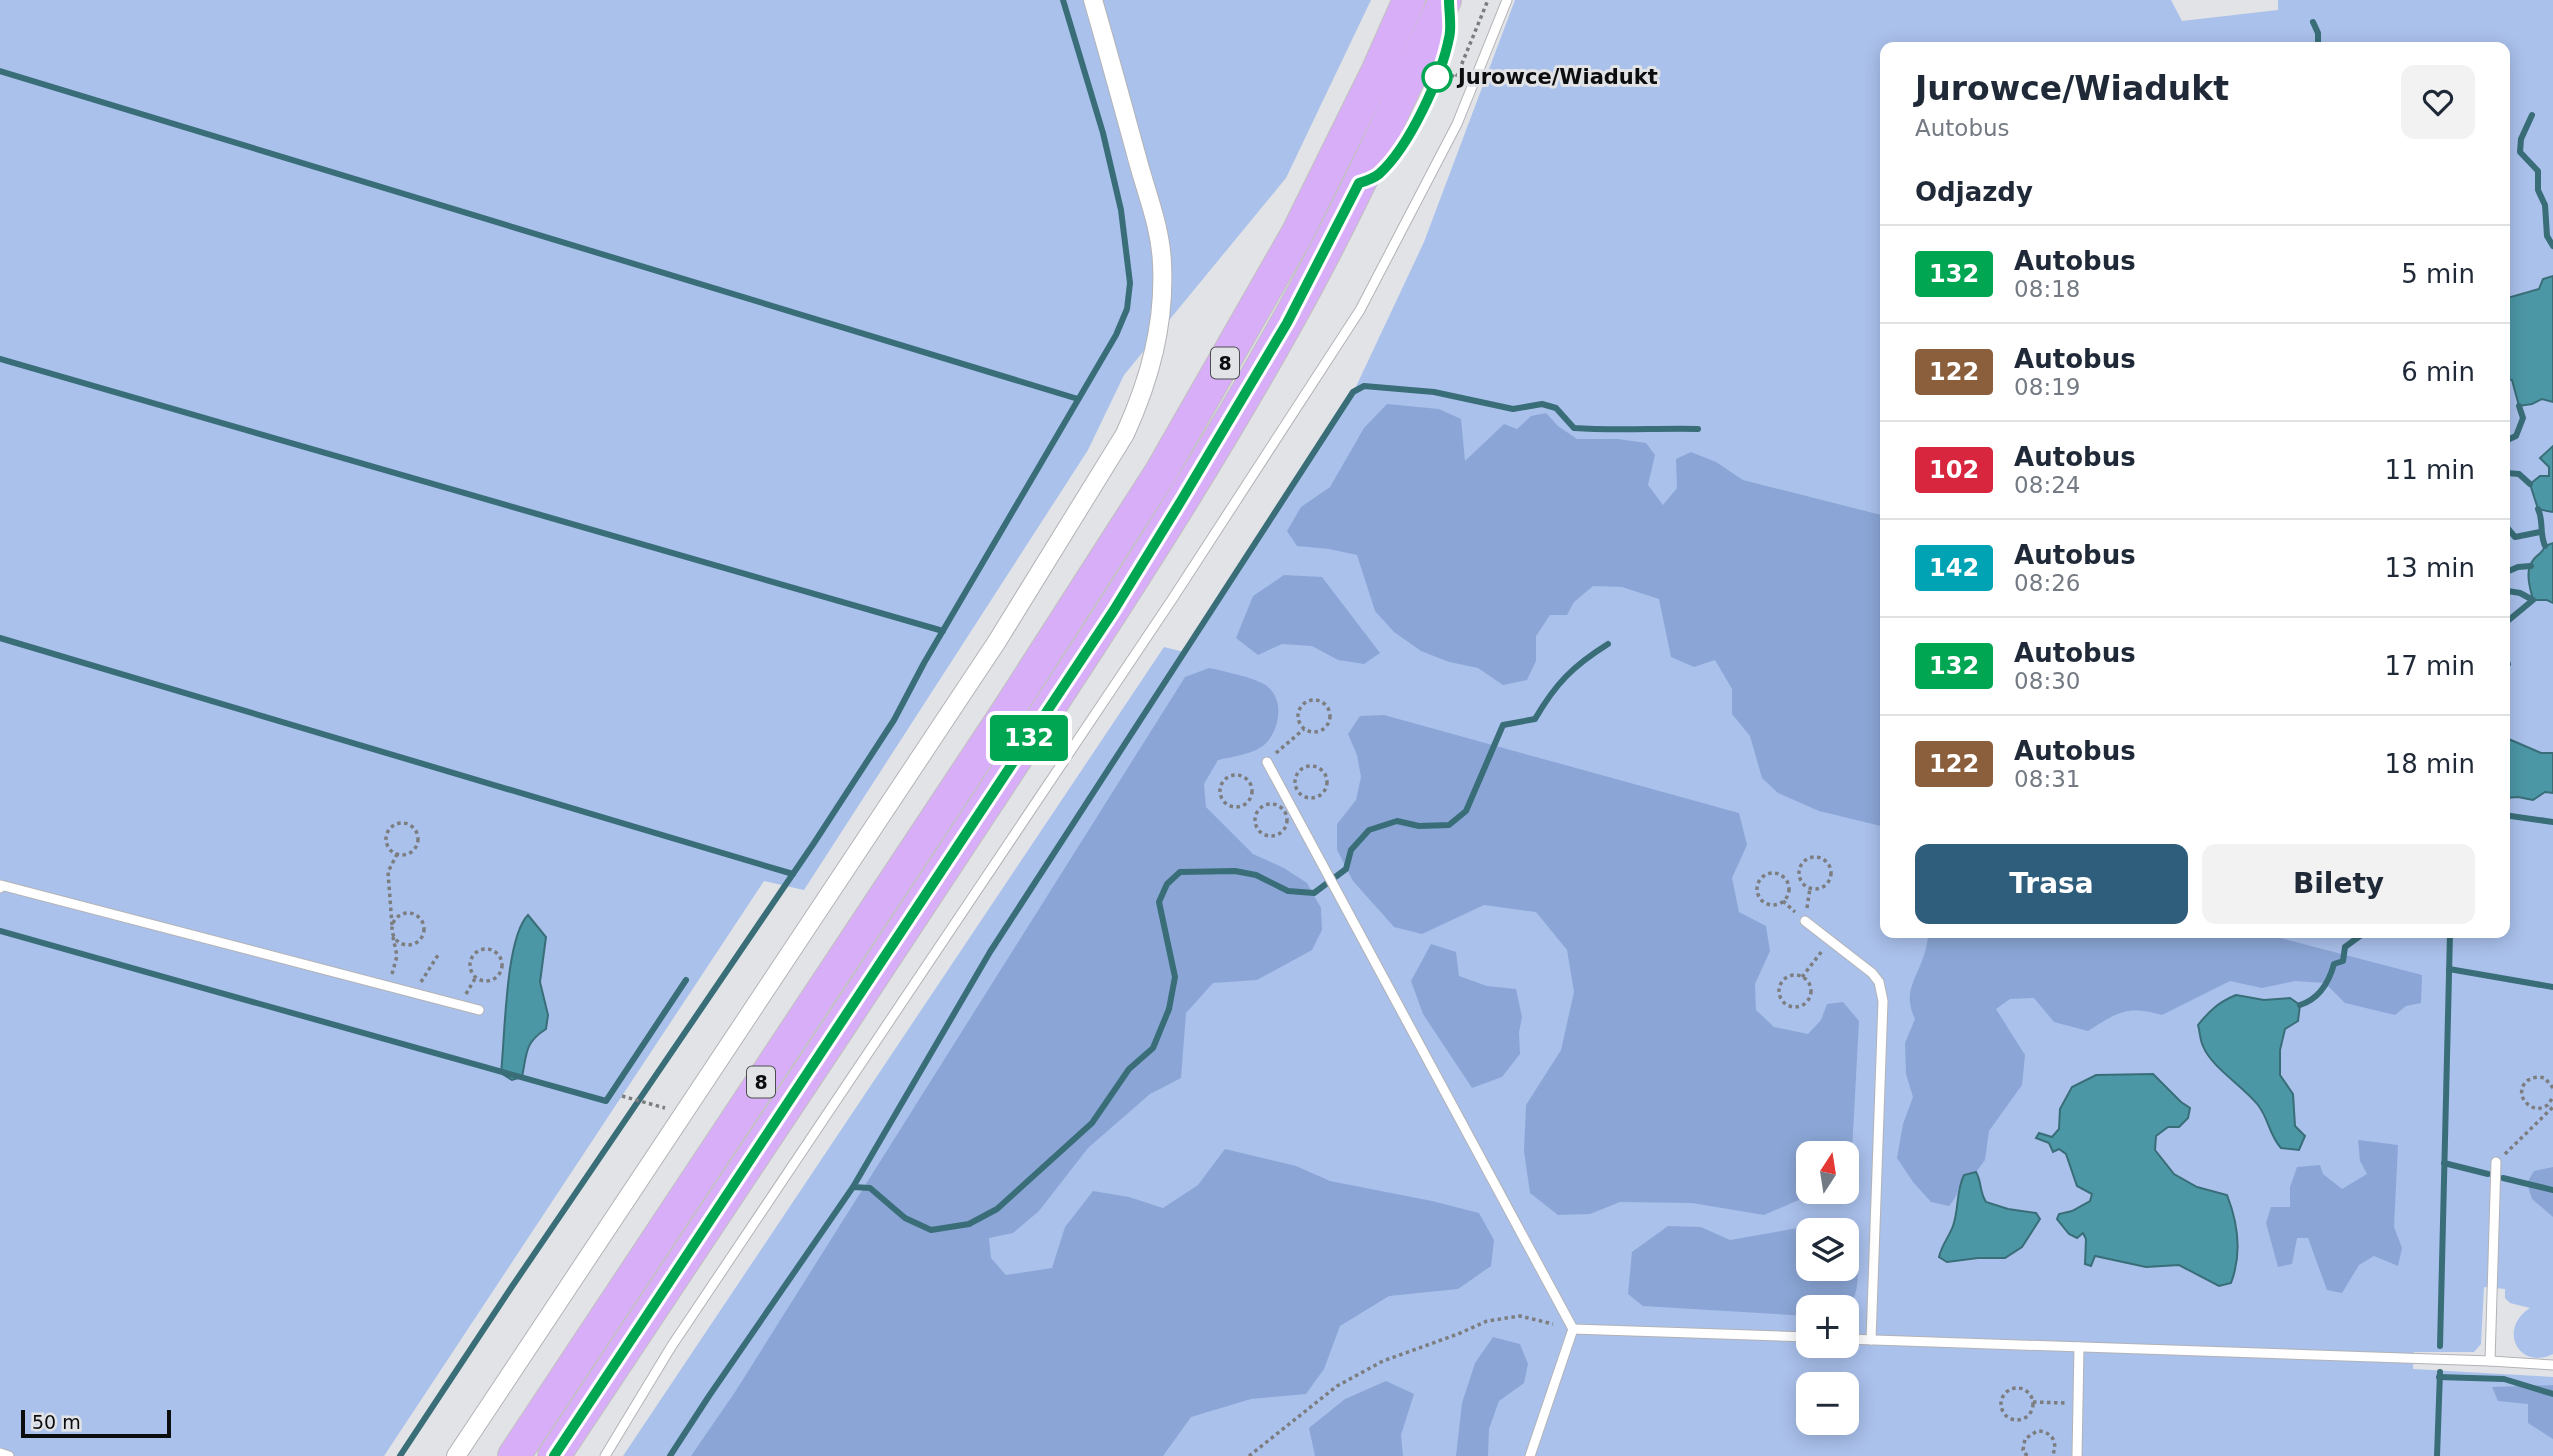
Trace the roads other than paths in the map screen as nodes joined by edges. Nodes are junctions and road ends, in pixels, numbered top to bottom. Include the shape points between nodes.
1 (1093, 0) edge
2 (1409, 0) edge
3 (1447, 0) edge
4 (1507, 0) edge
5 (1267, 762) road end
6 (0, 888) edge
7 (1805, 921) road end
8 (479, 1010) dead end
9 (2496, 1162) road end
10 (1573, 1329) junction
11 (1796, 1337) edge
12 (1859, 1340) edge
13 (1871, 1340) junction
14 (2079, 1347) junction
15 (2490, 1361) junction
16 (2553, 1365) edge
17 (0, 1454) edge
18 (9, 1456) edge
19 (456, 1456) edge
20 (514, 1456) edge
21 (554, 1456) edge
22 (605, 1456) edge
23 (1530, 1456) edge
24 (2077, 1456) edge

1 - 19 street via 1153,212 1162,261 1159,333 1140,401 1125,434 996,643
2 - 20 highway, 8 via 1297,234 1161,472
3 - 21 highway, 8 via 1287,323 1181,501 1114,610
4 - 22 lane via 1457,124 1360,310 1173,598 671,1347
5 - 10 lane
6 - 8 lane
7 - 13 lane via 1872,974 1883,1001
9 - 15 lane
10 - 11 lane
10 - 23 lane
12 - 13 lane
13 - 14 lane
14 - 15 lane
14 - 24 lane
15 - 16 lane
17 - 18 lane

